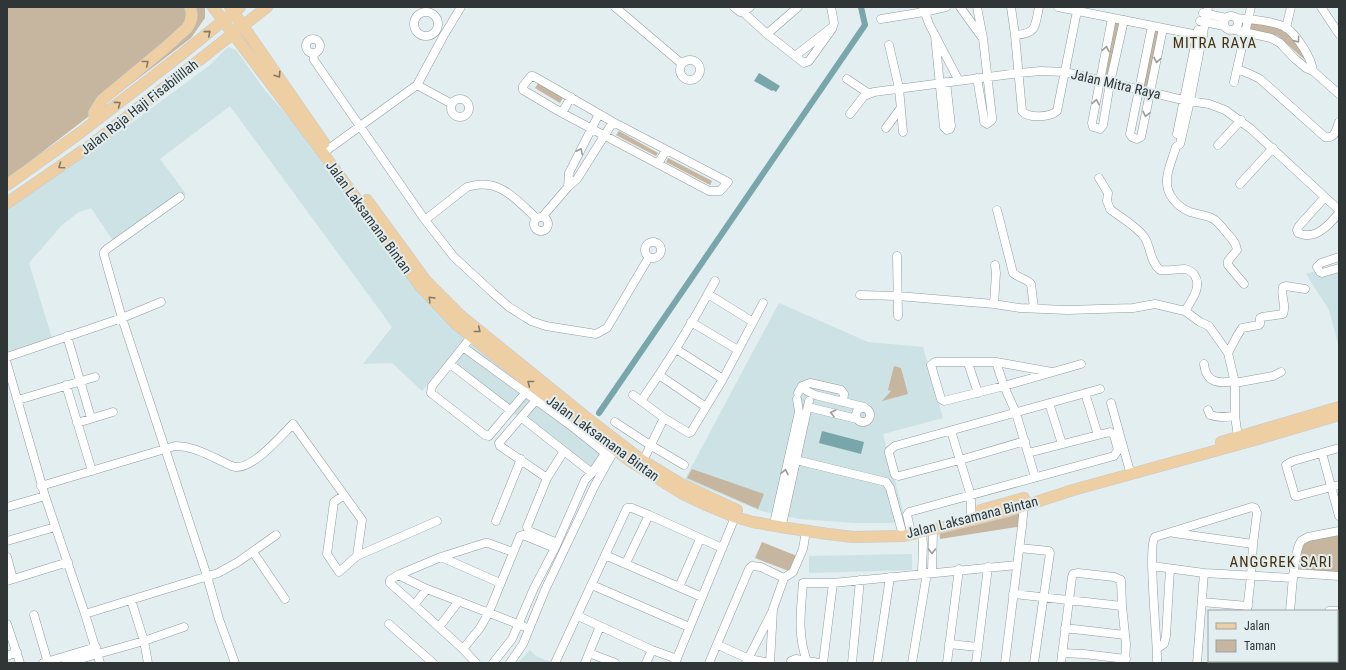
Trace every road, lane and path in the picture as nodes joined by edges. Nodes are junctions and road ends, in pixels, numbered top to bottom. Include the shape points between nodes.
1 (190, 7) edge
2 (213, 7) edge
3 (267, 7) edge
4 (461, 7) edge
5 (615, 7) edge
6 (734, 7) edge
7 (798, 7) edge
8 (831, 7) edge
9 (946, 7) edge
10 (960, 7) edge
11 (978, 7) edge
12 (1010, 7) edge
13 (1039, 7) edge
14 (1058, 7) edge
15 (1251, 7) edge
16 (1291, 7) edge
17 (1321, 7) edge
18 (235, 9) edge
19 (746, 10) edge
20 (923, 10) edge
21 (1077, 12) junction
22 (1204, 14) edge
23 (1112, 18) junction
24 (1236, 18) junction
25 (881, 19) dead end
26 (1248, 19) junction
27 (224, 20) junction
28 (1124, 20) junction
29 (1225, 22) junction
30 (244, 26) junction
31 (833, 26) junction
32 (1152, 26) junction
33 (1163, 28) junction
34 (1286, 28) junction
35 (436, 29) dead end
36 (1235, 30) junction
37 (1246, 32) junction
38 (233, 34) junction
39 (767, 34) junction
40 (1339, 34) edge
41 (444, 35) junction
42 (935, 35) junction
43 (1015, 35) junction
44 (1200, 35) junction
45 (983, 38) junction
46 (889, 45) dead end
47 (313, 53) dead end
48 (795, 56) junction
49 (682, 64) dead end
50 (1237, 69) junction
51 (1313, 71) junction
52 (1065, 72) junction
53 (1019, 73) junction
54 (987, 76) junction
55 (978, 78) junction
56 (847, 79) dead end
57 (1100, 80) junction
58 (958, 81) junction
59 (942, 82) junction
60 (1234, 82) dead end
61 (1110, 83) junction
62 (417, 85) junction
63 (899, 88) junction
64 (1139, 89) junction
65 (1151, 92) junction
66 (868, 93) junction
67 (1339, 94) edge
68 (571, 97) junction
69 (1187, 101) junction
70 (452, 104) dead end
71 (900, 109) junction
72 (562, 113) junction
73 (599, 114) junction
74 (850, 114) dead end
75 (1241, 120) junction
76 (95, 121) junction
77 (613, 122) junction
78 (1339, 122) edge
79 (360, 126) junction
80 (592, 128) junction
81 (886, 128) dead end
82 (903, 132) dead end
83 (605, 135) junction
84 (1218, 145) dead end
85 (1273, 148) junction
86 (666, 150) junction
87 (326, 151) junction
88 (658, 164) junction
89 (1099, 178) dead end
90 (1240, 184) dead end
91 (7, 185) edge
92 (568, 187) junction
93 (1325, 197) junction
94 (180, 198) dead end
95 (7, 203) edge
96 (997, 210) dead end
97 (1339, 210) edge
98 (1339, 213) edge
99 (425, 220) junction
100 (897, 256) dead end
101 (1339, 257) edge
102 (649, 258) dead end
103 (995, 265) dead end
104 (1339, 268) edge
105 (715, 281) dead end
106 (1244, 284) dead end
107 (1305, 289) dead end
108 (708, 294) junction
109 (860, 295) dead end
110 (898, 296) junction
111 (161, 302) dead end
112 (763, 303) dead end
113 (994, 304) junction
114 (1034, 308) junction
115 (1185, 310) junction
116 (898, 316) dead end
117 (122, 318) junction
118 (691, 322) junction
119 (753, 322) junction
120 (66, 336) junction
121 (471, 337) junction
122 (463, 347) junction
123 (676, 349) junction
124 (738, 350) junction
125 (1228, 353) junction
126 (7, 357) edge
127 (996, 362) junction
128 (968, 363) junction
129 (7, 364) edge
130 (450, 364) junction
131 (1081, 364) dead end
132 (1204, 364) dead end
133 (1052, 372) junction
134 (1281, 372) dead end
135 (659, 375) junction
136 (95, 377) dead end
137 (723, 378) junction
138 (81, 382) junction
139 (1234, 382) junction
140 (66, 385) junction
141 (1004, 386) junction
142 (1100, 389) dead end
143 (807, 391) junction
144 (526, 392) junction
145 (978, 393) junction
146 (1085, 393) junction
147 (633, 395) dead end
148 (797, 396) junction
149 (18, 400) junction
150 (536, 400) junction
151 (641, 401) junction
152 (843, 402) junction
153 (1049, 403) junction
154 (1111, 403) dead end
155 (808, 404) junction
156 (706, 407) junction
157 (864, 407) junction
158 (1339, 407) edge
159 (510, 410) junction
160 (1208, 410) dead end
161 (113, 412) dead end
162 (1016, 412) junction
163 (1339, 415) edge
164 (1235, 416) junction
165 (92, 418) junction
166 (522, 418) junction
167 (664, 418) junction
168 (857, 419) junction
169 (573, 422) junction
170 (615, 422) dead end
171 (77, 423) junction
172 (951, 431) junction
173 (1098, 435) junction
174 (1238, 437) junction
175 (1025, 441) junction
176 (1062, 444) junction
177 (650, 445) junction
178 (1339, 448) edge
179 (165, 449) junction
180 (610, 450) junction
181 (564, 451) junction
182 (1028, 453) junction
183 (1322, 453) junction
184 (1179, 457) junction
185 (521, 460) junction
186 (796, 460) junction
187 (960, 460) junction
188 (643, 461) junction
189 (684, 465) dead end
190 (1129, 468) junction
191 (92, 471) junction
192 (592, 473) junction
193 (1035, 477) junction
194 (547, 478) junction
195 (42, 486) junction
196 (1335, 486) edge
197 (344, 495) junction
198 (45, 496) junction
199 (971, 496) junction
200 (1024, 505) junction
201 (7, 507) edge
202 (971, 513) junction
203 (649, 515) junction
204 (1339, 516) edge
205 (735, 517) junction
206 (779, 520) junction
207 (437, 521) dead end
208 (496, 521) dead end
209 (55, 527) junction
210 (905, 528) junction
211 (933, 530) junction
212 (806, 531) junction
213 (1339, 531) edge
214 (922, 532) junction
215 (854, 533) junction
216 (1170, 533) junction
217 (276, 535) dead end
218 (700, 539) junction
219 (7, 541) edge
220 (1253, 544) junction
221 (556, 545) junction
222 (722, 548) junction
223 (1019, 548) junction
224 (253, 552) junction
225 (513, 552) junction
226 (605, 554) junction
227 (357, 556) junction
228 (7, 557) edge
229 (441, 557) junction
230 (68, 562) junction
231 (626, 564) junction
232 (1017, 565) junction
233 (1152, 566) junction
234 (988, 567) junction
235 (959, 569) junction
236 (1170, 569) junction
237 (927, 573) junction
238 (1204, 573) junction
239 (398, 575) junction
240 (207, 576) junction
241 (1251, 576) junction
242 (1294, 576) junction
243 (1339, 576) edge
244 (890, 577) junction
245 (784, 578) junction
246 (10, 580) edge
247 (860, 580) junction
248 (500, 583) junction
249 (833, 583) junction
250 (592, 585) junction
251 (679, 587) junction
252 (427, 589) junction
253 (1013, 594) junction
254 (702, 597) junction
255 (1043, 597) junction
256 (131, 600) junction
257 (285, 600) dead end
258 (1069, 600) junction
259 (459, 601) junction
260 (1202, 602) junction
261 (414, 605) junction
262 (1122, 606) junction
263 (1247, 608) edge
264 (773, 609) junction
265 (1290, 610) edge
266 (489, 612) junction
267 (85, 614) junction
268 (34, 615) dead end
269 (578, 616) junction
270 (7, 624) edge
271 (389, 624) dead end
272 (519, 624) junction
273 (600, 626) junction
274 (184, 627) dead end
275 (439, 627) junction
276 (689, 627) junction
277 (530, 628) junction
278 (1065, 628) junction
279 (1200, 633) junction
280 (1208, 634) edge
281 (1125, 635) junction
282 (144, 641) junction
283 (949, 644) junction
284 (718, 645) junction
285 (978, 647) junction
286 (1158, 648) junction
287 (463, 649) junction
288 (96, 650) junction
289 (652, 650) junction
290 (17, 652) junction
291 (589, 652) junction
292 (1062, 653) junction
293 (7, 656) edge
294 (676, 661) edge
295 (748, 661) edge
296 (793, 661) edge
297 (807, 661) junction
298 (1126, 661) edge
299 (47, 662) edge
300 (20, 663) edge
301 (66, 663) edge
302 (100, 663) edge
303 (148, 663) edge
304 (235, 663) edge
305 (433, 663) edge
306 (476, 663) edge
307 (493, 663) edge
308 (510, 663) edge
309 (555, 663) edge
310 (584, 663) edge
311 (615, 663) edge
312 (646, 663) edge
313 (709, 663) edge
314 (770, 663) edge
315 (819, 663) edge
316 (824, 663) edge
317 (852, 663) edge
318 (877, 663) edge
319 (912, 663) edge
320 (947, 663) edge
321 (976, 663) edge
322 (1005, 663) edge
323 (1034, 663) edge
324 (1061, 663) edge
325 (1157, 663) edge
326 (1164, 663) edge
327 (1197, 663) edge

76 -> 1 main road via 94,114 102,100 187,28 192,15
2 - 27 main road, Jalan Laksamana Bintan
3 - 30 main road, Jalan Raja Haji Fisabilillah
4 - 41 street
5 - 49 street
6 - 19 street via 740,12
7 - 39 street
8 - 31 street
9 - 20 street
10 - 45 street
11 - 45 street
12 - 43 street
13 - 43 street via 1034,28 1030,33
14 - 21 street
15 - 26 street
16 - 34 street
17 - 40 street
18 - 27 main road, Jalan Raja Haji Fisabilillah
18 - 30 main road, Jalan Laksamana Bintan
19 - 39 street
20 - 25 street
20 - 42 street
21 - 23 street
21 - 52 street
22 - 29 street
22 - 44 street
23 - 28 street
57 -> 23 street
24 - 26 street
24 - 29 street via 1232,16
24 - 36 street via 1239,24
26 - 34 street
26 - 37 street
27 - 38 main road, Jalan Laksamana Bintan
76 -> 27 main road, Jalan Raja Haji Fisabilillah
28 - 32 street
28 - 61 street
29 - 36 street via 1228,30
30 - 38 main road, Jalan Raja Haji Fisabilillah
30 -> 87 main road, Jalan Laksamana Bintan
31 - 48 street
31 - 48 street via 807,63
32 - 33 street
32 - 64 street
33 - 44 street
33 -> 65 street
34 -> 51 street via 1309,57
35 - 41 street
36 - 37 street
37 - 50 street
37 - 51 street via 1280,43 1294,58
38 - 87 main road, Jalan Laksamana Bintan
38 -> 95 main road, Jalan Raja Haji Fisabilillah via 91,145
39 - 48 street
41 - 62 street
42 - 58 street
42 - 59 street
43 - 53 street
44 - 69 street
45 - 54 street
46 - 63 street
47 - 79 street via 314,60
50 - 60 street
50 - 78 street via 1260,79 1325,137 1333,136
51 - 67 street
52 - 53 street, Jalan Mitra Raya
52 - 53 street via 1057,111 1036,116 1022,111
52 - 57 street, Jalan Mitra Raya
53 - 54 street, Jalan Mitra Raya
54 - 55 street, Jalan Mitra Raya
54 - 55 street via 992,120 987,124 984,122
55 - 58 street, Jalan Mitra Raya
56 - 66 street
57 - 61 street, Jalan Mitra Raya
61 -> 57 street via 1102,127 1096,129 1092,123
58 - 59 street, Jalan Mitra Raya
59 - 63 street, Jalan Mitra Raya
61 - 64 street, Jalan Mitra Raya
62 - 70 street
62 - 79 street
63 - 66 street, Jalan Mitra Raya
63 - 71 street
64 - 65 street, Jalan Mitra Raya
65 -> 64 street via 1141,137 1137,139 1130,134
65 - 69 street, Jalan Mitra Raya
66 - 74 street
68 - 72 street
68 - 72 street via 532,76 523,86 525,92
68 - 73 street
69 - 75 street, Jalan Mitra Raya via 1209,104
69 - 106 street via 1180,144 1176,147 1167,175 1167,187 1179,207 1217,220 1236,244 1237,250 1228,261 1228,265
71 - 81 street
71 - 82 street
72 - 80 street
73 - 77 street
73 - 80 street
75 - 84 street
75 - 85 street, Jalan Mitra Raya
76 - 91 main road, Jalan Raja Haji Fisabilillah
77 - 83 street
77 - 86 street
79 - 87 street
79 - 99 street
80 - 83 street
92 -> 80 street via 569,173
83 - 88 street
83 - 92 street via 577,179
85 - 90 street
85 - 93 street, Jalan Mitra Raya
86 - 88 street
86 - 88 street via 728,182 720,191 710,191
121 -> 87 main road, Jalan Laksamana Bintan via 420,286
87 -> 188 main road, Jalan Laksamana Bintan via 426,281 454,310
89 - 115 street via 1108,193 1110,209 1144,237 1156,266 1160,270 1186,269 1197,279 1198,285
92 - 99 street via 539,217 504,189 497,186 474,185 467,187
93 - 97 street, Jalan Mitra Raya
93 - 98 street via 1299,226 1298,234 1303,236 1321,231
94 - 117 street via 104,252
96 - 114 street via 1013,273 1031,284
99 - 102 street via 454,257 509,307 531,321 588,334 596,334 607,328
100 - 110 street
101 - 104 street via 1317,267 1322,273
103 - 113 street
105 - 108 street
107 - 125 street via 1284,286 1283,314 1262,317 1259,325 1242,328
108 - 118 street
108 - 119 street
109 - 110 street
110 - 113 street
110 - 116 street
111 - 117 street
112 - 119 street
113 - 114 street
114 - 115 street via 1133,308 1155,304
115 - 125 street via 1209,326
117 - 120 street
117 - 179 street
118 - 123 street
118 - 124 street
119 - 124 street
120 - 126 street
120 - 138 street
121 - 122 street
169 -> 121 main road, Jalan Laksamana Bintan
122 - 130 street
122 - 144 street
123 - 135 street
123 - 137 street
124 - 137 street
125 - 139 street
127 - 128 street
127 - 133 street
127 - 141 street
128 - 145 street
128 - 145 street via 932,363 941,399 946,401
129 - 149 street
130 - 159 street
130 - 159 street via 432,386 431,393 485,435 491,434
131 - 133 street
132 - 139 street via 1208,376 1215,382
133 - 141 street
134 - 139 street via 1274,376
135 - 151 street
135 - 156 street
136 - 138 street
137 - 156 street
138 - 140 street
138 - 165 street
139 - 164 street
140 - 149 street
140 - 171 street
141 - 145 street
141 - 162 street
142 - 146 street
143 - 148 street via 802,390
143 - 152 street
143 - 155 street via 810,395
144 - 150 street
144 - 159 street
146 - 153 street
146 - 173 street
147 - 151 street
148 - 152 street via 802,386 810,383 841,390
148 - 155 street via 801,404
206 -> 148 street via 799,412
149 - 195 street
150 - 166 street
150 - 169 street
151 - 167 street
152 - 157 street
153 - 162 street
153 - 176 street
154 - 190 street
168 -> 155 street
155 - 186 street
156 - 167 street via 690,433
157 - 168 street via 856,412
157 - 168 street via 870,411 870,418 864,422
158 - 174 main road, Jalan Laksamana Bintan
160 - 164 street via 1213,416
161 - 165 street
162 - 172 street
162 - 175 street
163 - 184 main road, Jalan Laksamana Bintan
164 - 174 street
165 - 171 street
166 - 181 street
166 - 185 street via 499,443
167 - 177 street
169 - 180 main road, Jalan Laksamana Bintan
170 - 177 street
171 - 191 street
172 - 187 street
172 - 187 street via 891,448 889,453 894,472 896,476 903,476
173 - 176 street
173 - 193 street via 1110,432 1114,435 1118,450 1114,456
174 - 184 main road, Jalan Laksamana Bintan
175 - 182 street
175 - 187 street
176 - 182 street
177 - 188 street
177 - 189 street
178 - 183 street
179 - 191 street
179 - 197 street via 181,446 198,450 236,467 242,466 258,458 293,424
179 - 240 street
180 - 192 street
180 - 205 main road, Jalan Laksamana Bintan via 681,493
180 - 277 street
181 - 192 street
181 - 194 street
182 - 193 street
183 - 196 street
183 - 196 street via 1286,465 1295,496
184 - 190 main road, Jalan Laksamana Bintan
184 - 200 main road, Jalan Laksamana Bintan
185 - 194 street
185 - 208 street
186 - 206 street
186 - 210 street via 886,482
187 - 199 street
188 - 206 main road, Jalan Laksamana Bintan via 681,484 719,502 747,513
190 - 202 main road, Jalan Laksamana Bintan
191 - 195 street
192 - 221 street via 585,480
193 - 199 street
194 - 221 street via 527,529
195 - 198 street
196 - 204 street
197 - 227 street via 362,520
197 - 227 street via 334,502 327,554 339,572
198 - 201 street
198 - 209 street
199 - 202 street
199 - 210 street via 909,512
200 - 211 main road, Jalan Laksamana Bintan
200 - 223 street
202 - 210 main road, Jalan Laksamana Bintan
203 - 218 street
203 - 226 street via 627,508
203 - 231 street
205 - 212 main road, Jalan Laksamana Bintan
205 - 222 street
206 - 215 main road, Jalan Laksamana Bintan
207 - 227 street
209 - 219 street
209 - 230 street
210 - 215 main road, Jalan Laksamana Bintan
211 - 214 main road, Jalan Laksamana Bintan
211 -> 237 street
212 - 215 main road, Jalan Laksamana Bintan
212 - 245 street via 798,560 791,574
213 - 242 street via 1308,537 1301,541 1297,550
214 - 215 main road, Jalan Laksamana Bintan via 904,536
214 - 237 street
216 - 220 street
216 - 220 street via 1252,507 1257,513
216 - 233 street via 1156,536 1152,540
217 - 224 street
218 - 222 street
218 - 251 street
220 - 241 street
221 - 225 street via 522,535
221 - 272 street
222 - 254 street
223 - 232 street
223 - 255 street via 1049,552
224 - 240 street via 228,569
224 - 257 street
225 - 229 street via 484,543
225 - 248 street
226 - 231 street
226 - 250 street
228 - 246 street
229 - 239 street
229 - 248 street
230 - 246 street
230 - 267 street
231 - 251 street
232 - 234 street
232 - 253 street
233 - 236 street
233 - 286 street
234 - 235 street
234 - 285 street
235 - 237 street
235 - 283 street
236 - 238 street
236 - 286 street via 1166,636 1164,644
237 - 244 street
237 - 319 street
238 - 241 street
238 - 260 street
239 - 252 street
239 - 261 street via 390,580 390,583
240 - 256 street
240 - 304 street
241 - 242 street
241 - 263 street
242 - 243 street
242 - 265 street
244 - 247 street
244 - 318 street
245 - 264 street
245 - 284 street via 752,566 747,572
247 - 249 street
247 - 317 street
248 - 266 street
249 - 297 street via 803,583 800,631
249 - 316 street
250 - 269 street
250 - 276 street
251 - 254 street
252 - 259 street
252 - 261 street
253 - 255 street
253 - 322 street
254 - 276 street
255 - 258 street
255 - 323 street
256 - 267 street
256 - 282 street
258 - 262 street
258 - 262 street via 1073,574 1114,577 1122,583
258 - 278 street
259 - 266 street
259 - 275 street
260 - 263 street
260 - 279 street
261 - 275 street
262 - 281 street
264 - 295 street
264 - 314 street
266 - 272 street
266 - 287 street
267 - 288 street
268 - 299 street
269 - 273 street
269 - 309 street
270 - 290 street
271 - 305 street
272 - 277 street
272 - 307 street via 509,644
273 - 289 street
273 - 291 street
274 - 282 street
275 - 287 street
276 - 294 street
277 - 308 street
278 - 281 street
278 - 292 street
279 - 280 street
279 - 327 street
281 - 298 street
282 - 288 street
282 - 303 street
283 - 285 street
283 - 320 street
284 - 295 street
284 - 313 street
285 - 321 street
286 - 325 street
287 - 306 street
288 - 299 street
288 - 301 street
288 - 302 street
289 - 294 street
289 - 312 street
290 - 293 street
290 - 300 street
291 - 310 street
291 - 311 street
292 - 298 street
292 - 324 street
295 - 314 street
296 - 297 street
297 - 315 street
325 - 326 street

